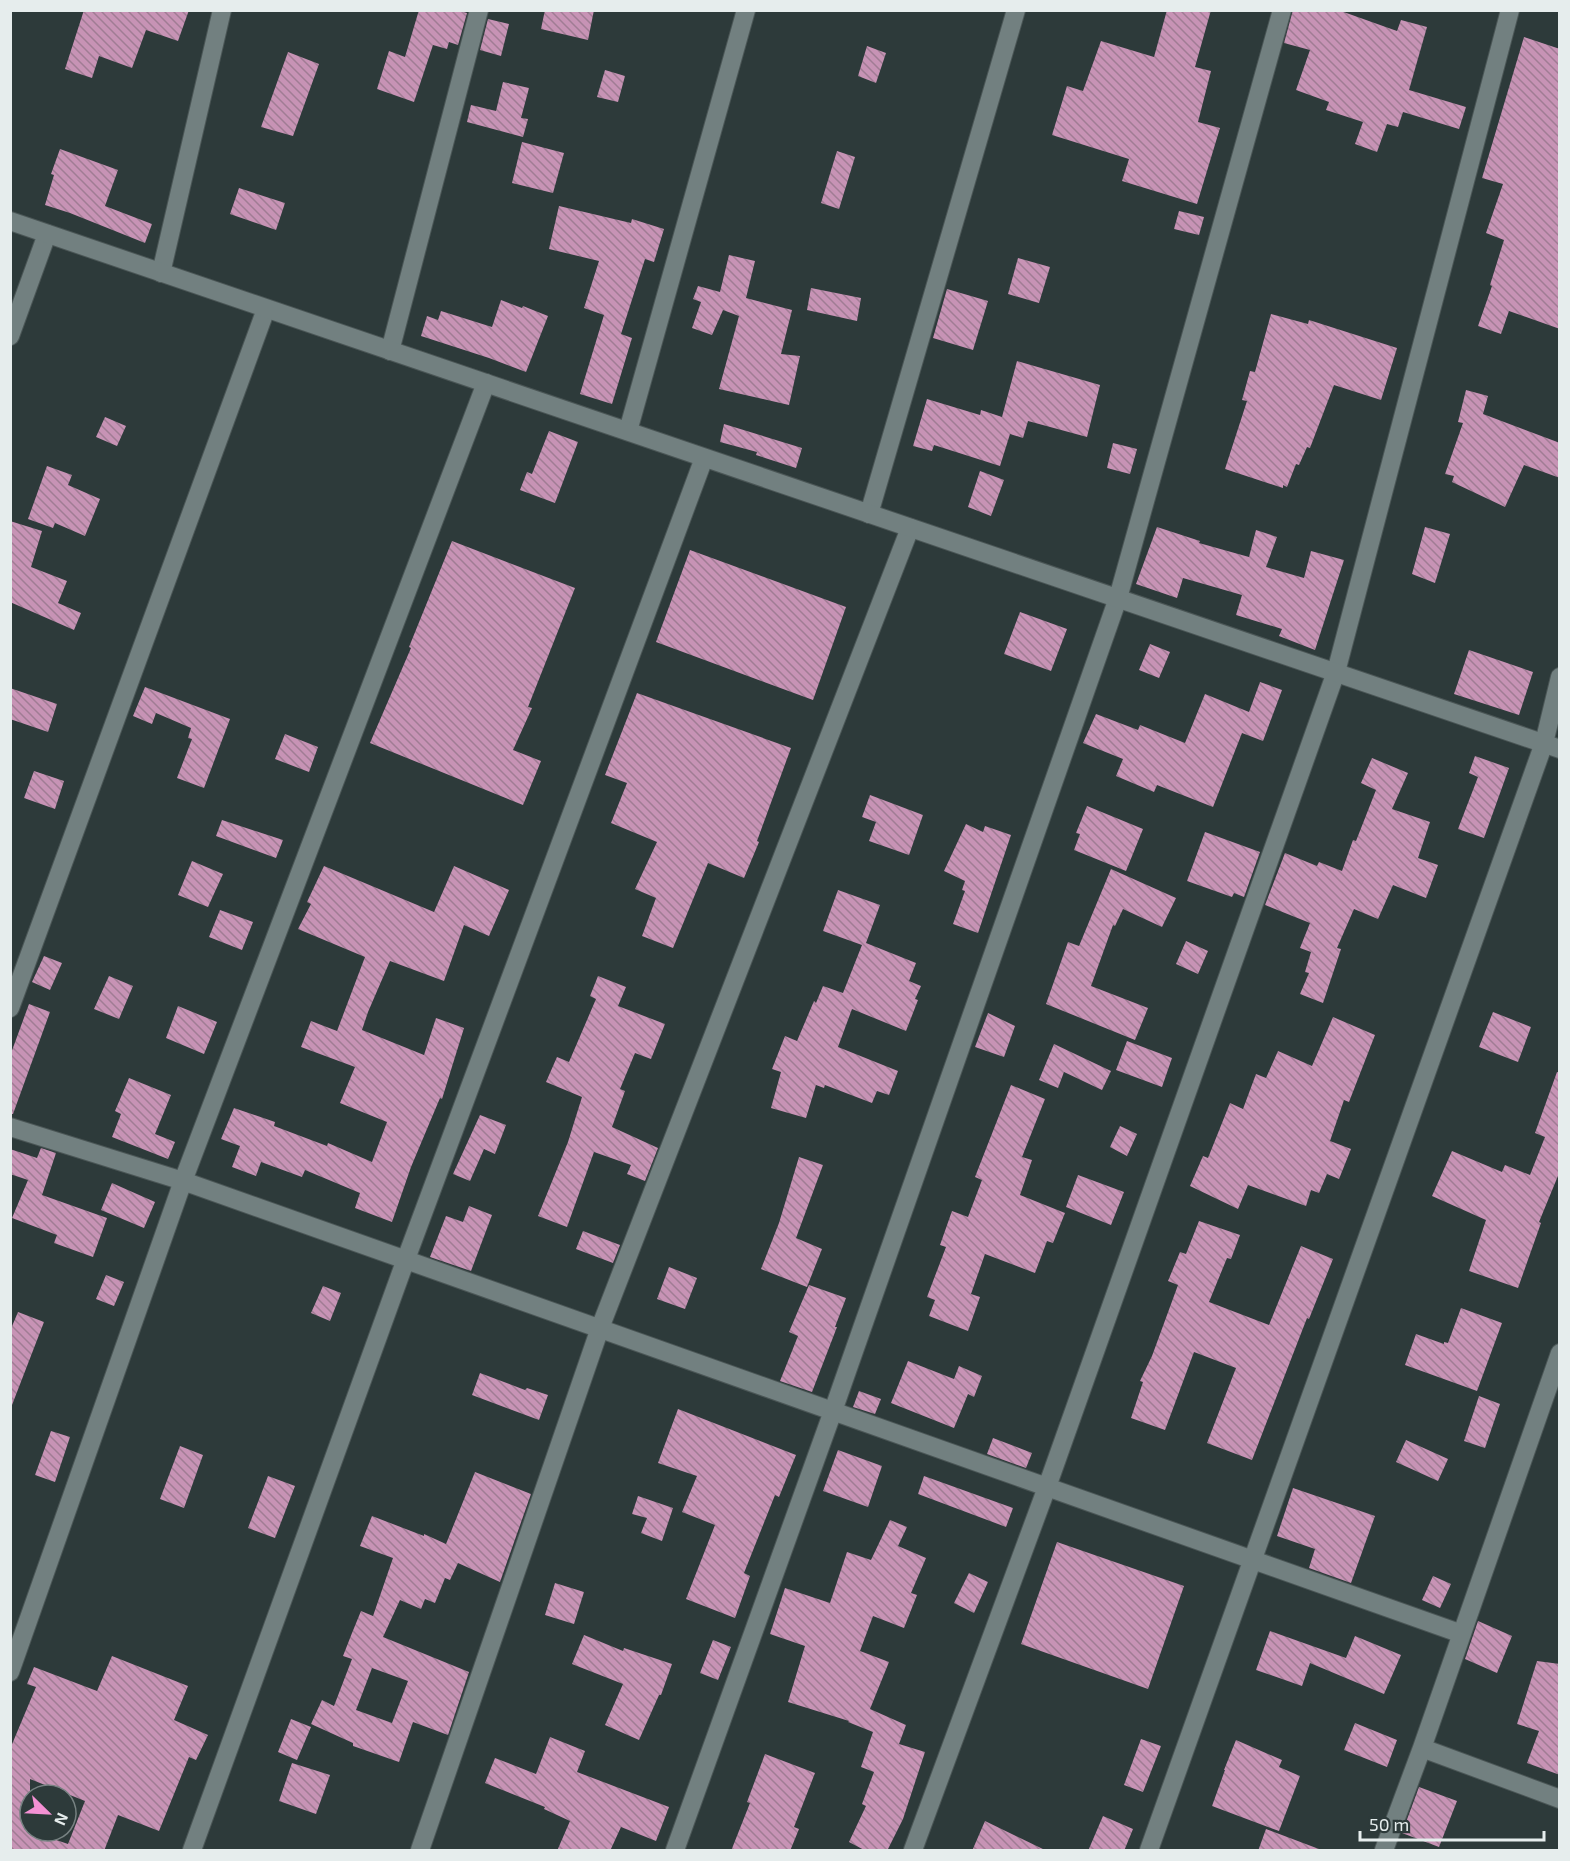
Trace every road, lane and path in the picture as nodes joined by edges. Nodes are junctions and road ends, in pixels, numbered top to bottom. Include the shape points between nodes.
1 (222, 10) edge
2 (479, 10) edge
3 (746, 10) edge
4 (1016, 10) edge
5 (1282, 10) edge
6 (1510, 10) edge
7 (10, 221) edge
8 (47, 234) junction
9 (161, 273) junction
10 (266, 309) junction
11 (10, 336) edge
12 (390, 351) junction
13 (486, 383) junction
14 (628, 431) junction
15 (704, 458) junction
16 (869, 514) junction
17 (910, 528) junction
18 (1118, 598) junction
19 (1336, 672) junction
20 (1560, 677) edge
21 (1552, 746) edge
22 (10, 1008) edge
23 (10, 1127) edge
24 (183, 1180) junction
25 (406, 1259) junction
26 (600, 1328) junction
27 (1560, 1353) edge
28 (832, 1411) junction
29 (1047, 1487) junction
30 (1254, 1560) junction
31 (1462, 1634) junction
32 (10, 1672) edge
33 (1422, 1748) junction
34 (1560, 1799) edge
35 (192, 1851) edge
36 (420, 1851) edge
37 (675, 1851) edge
38 (913, 1851) edge
39 (1149, 1851) edge
40 (1384, 1851) edge

1 - 9 street
2 - 12 street
3 - 14 street
4 - 16 street
5 - 18 street
6 - 19 street
7 - 8 street
8 - 9 street
8 - 11 street
9 - 10 street
10 - 12 street
10 - 22 street
12 - 13 street
13 - 14 street
13 - 24 street
14 - 15 street
15 - 16 street
15 - 25 street
16 - 17 street
17 - 18 street
17 - 26 street
18 - 19 street
18 - 28 street
19 - 21 street
19 - 29 street
20 - 21 street
21 - 30 street
23 - 24 street
24 - 25 street
24 - 32 street
25 - 26 street
25 - 35 street
26 - 28 street
26 - 36 street
27 - 31 street
28 - 29 street
28 - 37 street
29 - 30 street
29 - 38 street
30 - 31 street
30 - 39 street
31 - 33 street
33 - 34 street
33 - 40 street

